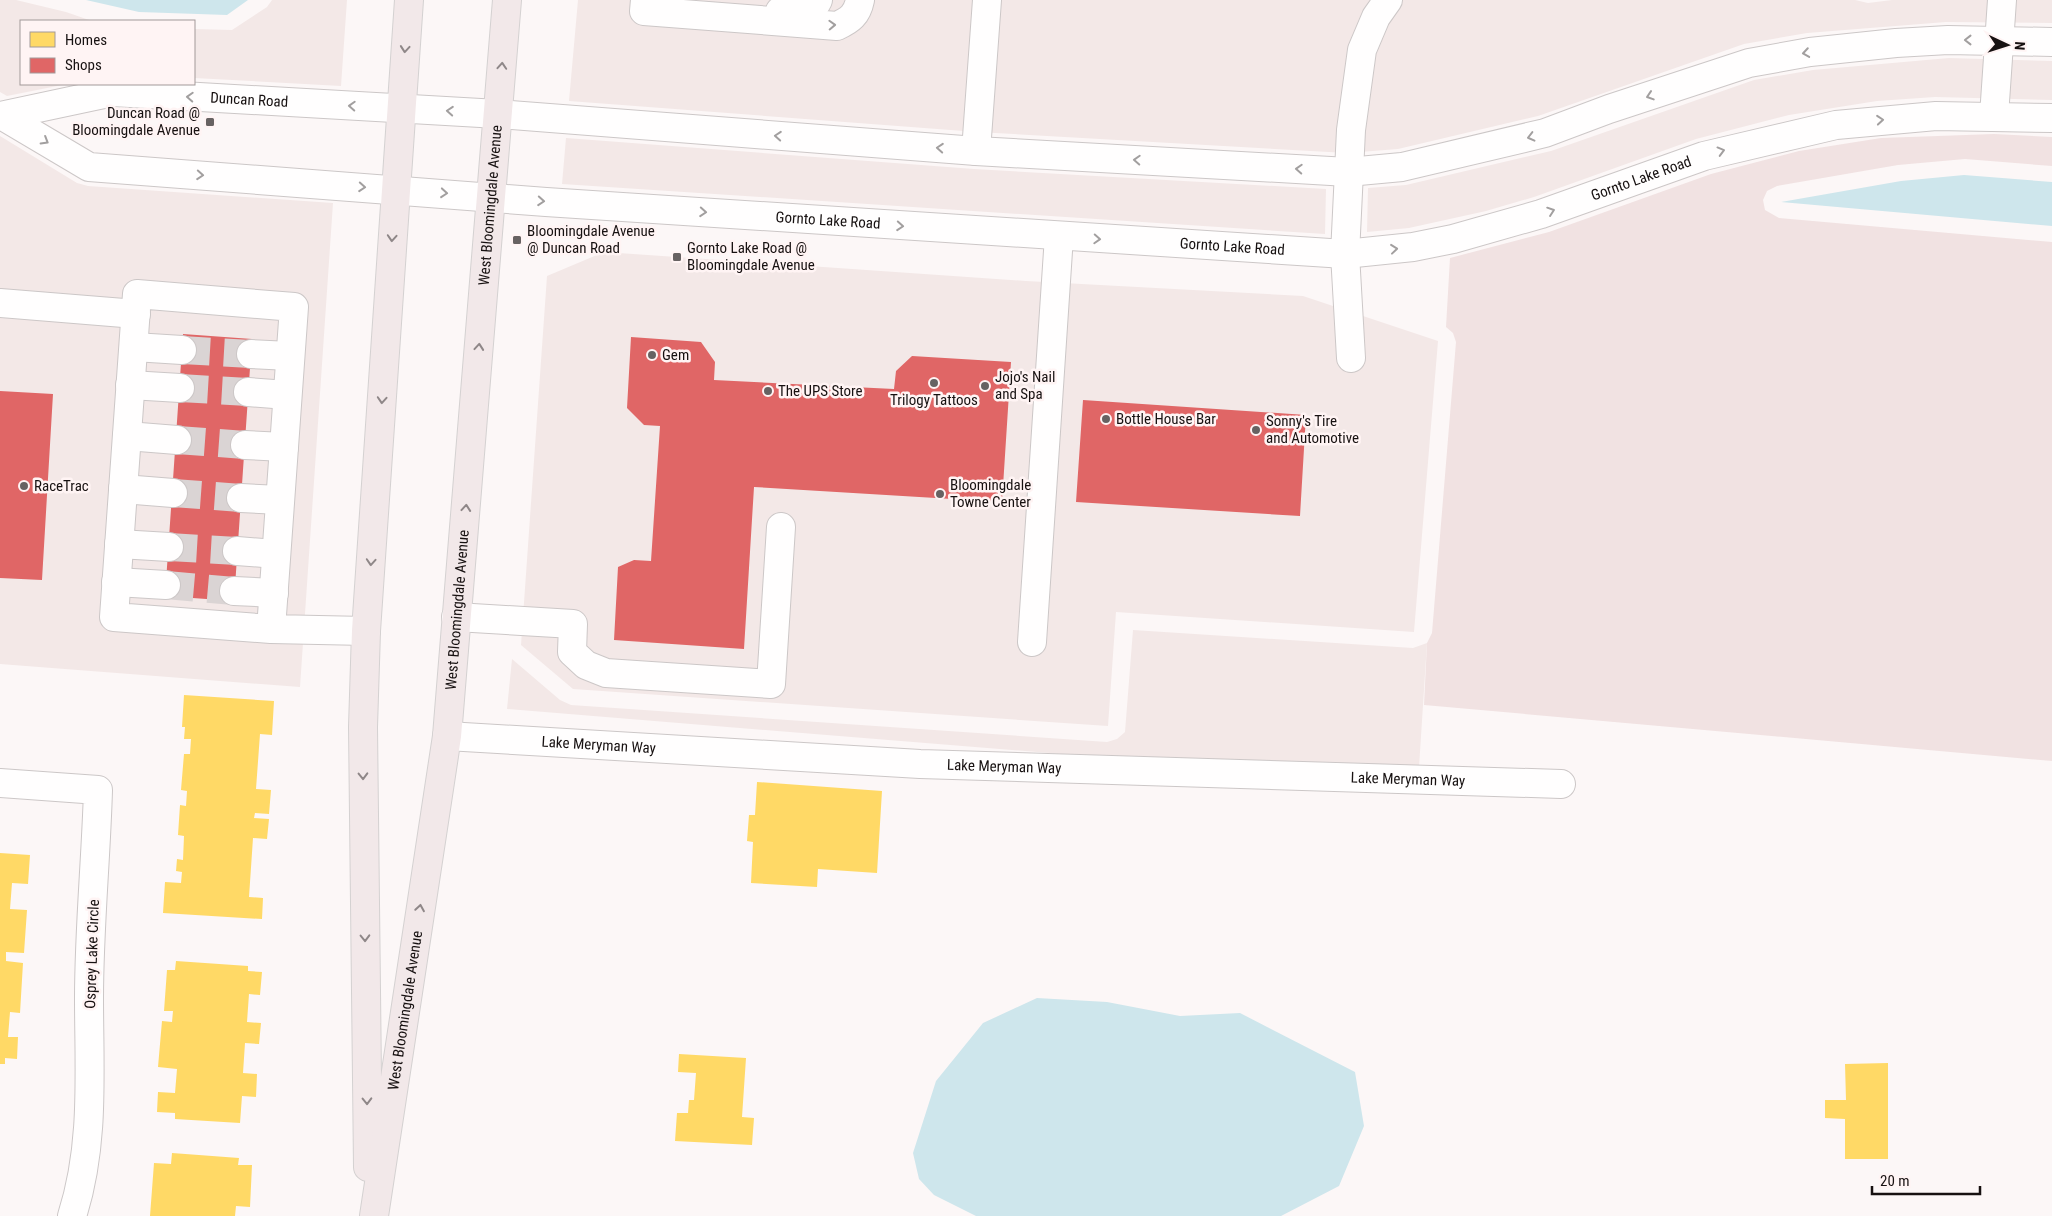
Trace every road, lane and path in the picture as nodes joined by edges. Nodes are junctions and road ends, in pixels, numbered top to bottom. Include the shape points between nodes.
1 (409, 0) edge
2 (507, 0) edge
3 (818, 0) edge
4 (860, 0) edge
5 (987, 0) edge
6 (1388, 0) edge
7 (2002, 0) edge
8 (651, 8) edge
9 (1998, 40) junction
10 (2052, 42) edge
11 (401, 108) junction
12 (498, 114) junction
13 (2, 116) edge
14 (1994, 116) junction
15 (2052, 118) edge
16 (976, 151) junction
17 (1348, 172) junction
18 (396, 189) junction
19 (492, 197) junction
20 (1059, 236) junction
21 (1345, 254) junction
22 (0, 303) edge
23 (136, 314) junction
24 (134, 346) junction
25 (182, 350) tunnel mouth
26 (251, 354) tunnel mouth
27 (290, 356) junction
28 (1351, 358) dead end
29 (130, 385) junction
30 (180, 388) tunnel mouth
31 (248, 392) tunnel mouth
32 (288, 395) junction
33 (127, 436) junction
34 (177, 440) tunnel mouth
35 (244, 445) tunnel mouth
36 (284, 447) junction
37 (123, 489) junction
38 (173, 493) tunnel mouth
39 (241, 498) tunnel mouth
40 (280, 500) junction
41 (781, 527) dead end
42 (119, 544) junction
43 (168, 547) tunnel mouth
44 (237, 552) tunnel mouth
45 (276, 554) junction
46 (116, 582) junction
47 (166, 585) tunnel mouth
48 (234, 591) tunnel mouth
49 (274, 593) junction
50 (456, 617) junction
51 (270, 629) junction
52 (366, 631) junction
53 (1032, 642) dead end
54 (447, 736) junction
55 (0, 782) edge
56 (1561, 784) dead end
57 (72, 1216) edge
58 (369, 1216) edge
59 (374, 1216) edge

1 -> 11 main road, West Bloomingdale Avenue
12 -> 2 main road, West Bloomingdale Avenue
3 - 8 street via 810,9 801,12 680,5
8 -> 4 street via 837,26 851,19
5 - 16 street
6 - 17 street via 1376,17 1362,50 1352,115
7 - 9 street
9 - 10 street
9 - 14 street
9 -> 17 street via 1896,43 1749,62 1545,133 1402,167
12 -> 11 street, Duncan Road
11 -> 13 street, Duncan Road via 113,92
11 - 18 main road, West Bloomingdale Avenue
16 -> 12 street
12 - 19 main road, West Bloomingdale Avenue
13 -> 18 street, Duncan Road via 89,167
14 - 15 street, Gornto Lake Road
21 -> 14 street, Gornto Lake Road via 1413,247 1492,228 1704,156 1794,133 1879,119
17 -> 16 street
17 - 21 street
18 -> 19 street, Gornto Lake Road
18 -> 52 main road, West Bloomingdale Avenue
19 -> 20 street, Gornto Lake Road
50 -> 19 main road, West Bloomingdale Avenue
20 -> 21 street, Gornto Lake Road
20 - 53 street
21 - 28 street
22 - 23 street
23 - 24 street
23 - 27 street via 137,294 294,307
24 - 25 street
24 - 29 street
26 - 27 street
27 - 32 street
29 - 30 street
29 - 33 street
31 - 32 street
32 - 36 street
33 - 34 street
33 - 37 street
35 - 36 street
36 - 40 street
37 - 38 street
37 - 42 street
39 - 40 street
40 - 45 street
41 - 50 street via 772,684 606,673 586,665 572,652 573,624
42 - 43 street
42 - 46 street
44 - 45 street
45 - 49 street
46 - 47 street
46 - 51 street via 114,617
48 - 49 street
49 - 51 street
50 - 54 main road, West Bloomingdale Avenue
51 - 52 street
52 -> 58 main road, West Bloomingdale Avenue via 363,727
54 - 56 street, Lake Meryman Way via 920,764
59 -> 54 main road, West Bloomingdale Avenue
55 - 57 street, Osprey Lake Circle via 98,790 89,996 89,1122 85,1167

